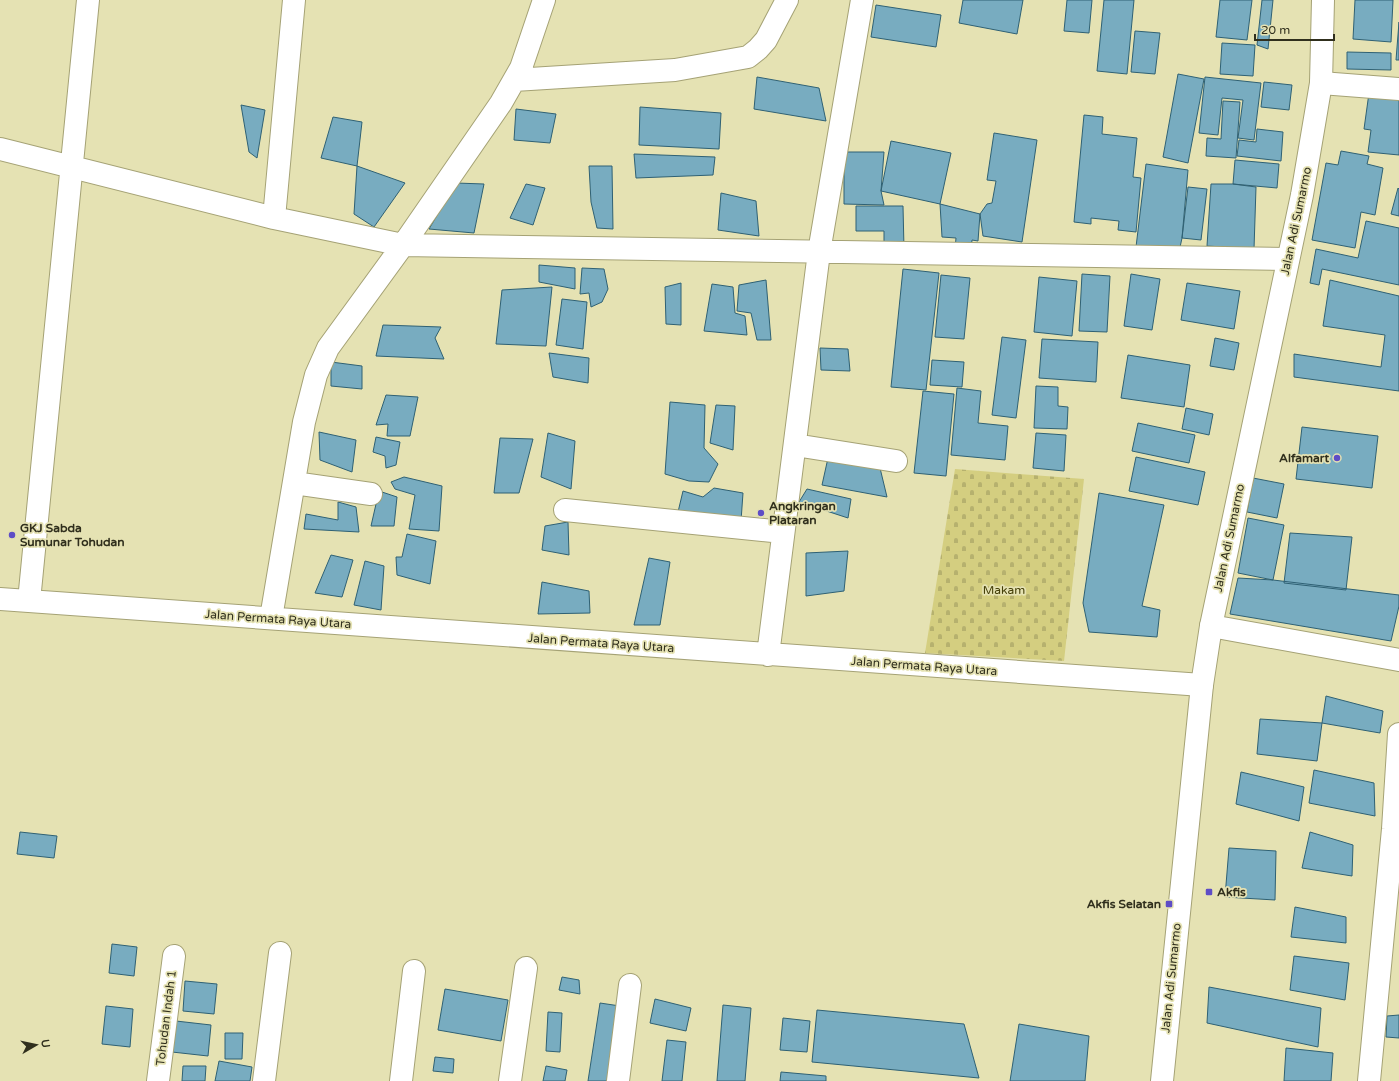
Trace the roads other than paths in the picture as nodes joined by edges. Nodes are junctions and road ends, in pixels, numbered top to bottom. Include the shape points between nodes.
1 (88, 0) edge
2 (294, 0) edge
3 (544, 0) edge
4 (787, 0) edge
5 (862, 0) edge
6 (1323, 0) edge
7 (514, 80) junction
8 (1320, 83) junction
9 (1399, 90) edge
10 (0, 149) edge
11 (71, 168) junction
12 (274, 218) junction
13 (403, 245) junction
14 (819, 252) junction
15 (1288, 259) junction
16 (795, 444) junction
17 (896, 461) dead end
18 (294, 483) junction
19 (371, 494) dead end
20 (565, 510) dead end
21 (783, 532) junction
22 (0, 599) edge
23 (29, 601) junction
24 (271, 618) junction
25 (1211, 626) junction
26 (768, 655) junction
27 (1399, 660) edge
28 (1202, 685) junction
29 (1399, 734) edge
30 (280, 953) dead end
31 (174, 956) dead end
32 (526, 968) dead end
33 (414, 971) dead end
34 (630, 985) dead end
35 (158, 1081) edge
36 (264, 1081) edge
37 (401, 1081) edge
38 (510, 1081) edge
39 (618, 1081) edge
40 (1162, 1081) edge
41 (1369, 1081) edge

1 - 11 street
2 - 12 street
3 - 7 street via 521,68
4 - 7 street via 766,40 748,57 674,70
5 - 14 street
6 - 8 street, Jalan Adi Sumarmo
7 - 13 street via 501,103
8 - 9 street
8 - 15 street, Jalan Adi Sumarmo via 1302,195
10 - 11 street
11 - 12 street
11 - 23 street
12 - 13 street
13 - 14 street
13 - 18 street via 328,348 316,375
14 - 15 street
14 - 16 street
15 - 25 street, Jalan Adi Sumarmo
16 - 17 street
16 - 21 street
18 - 19 street
18 - 24 street
20 - 21 street
21 - 26 street
22 - 23 street, Jalan Permata Raya Utara
23 - 24 street, Jalan Permata Raya Utara
24 - 26 street, Jalan Permata Raya Utara
25 - 27 street
25 - 28 street, Jalan Adi Sumarmo
26 - 28 street, Jalan Permata Raya Utara
28 - 40 street, Jalan Adi Sumarmo
29 - 41 street via 1394,829
30 - 36 street
31 - 35 street, Tohudan Indah 1
32 - 38 street
33 - 37 street
34 - 39 street

